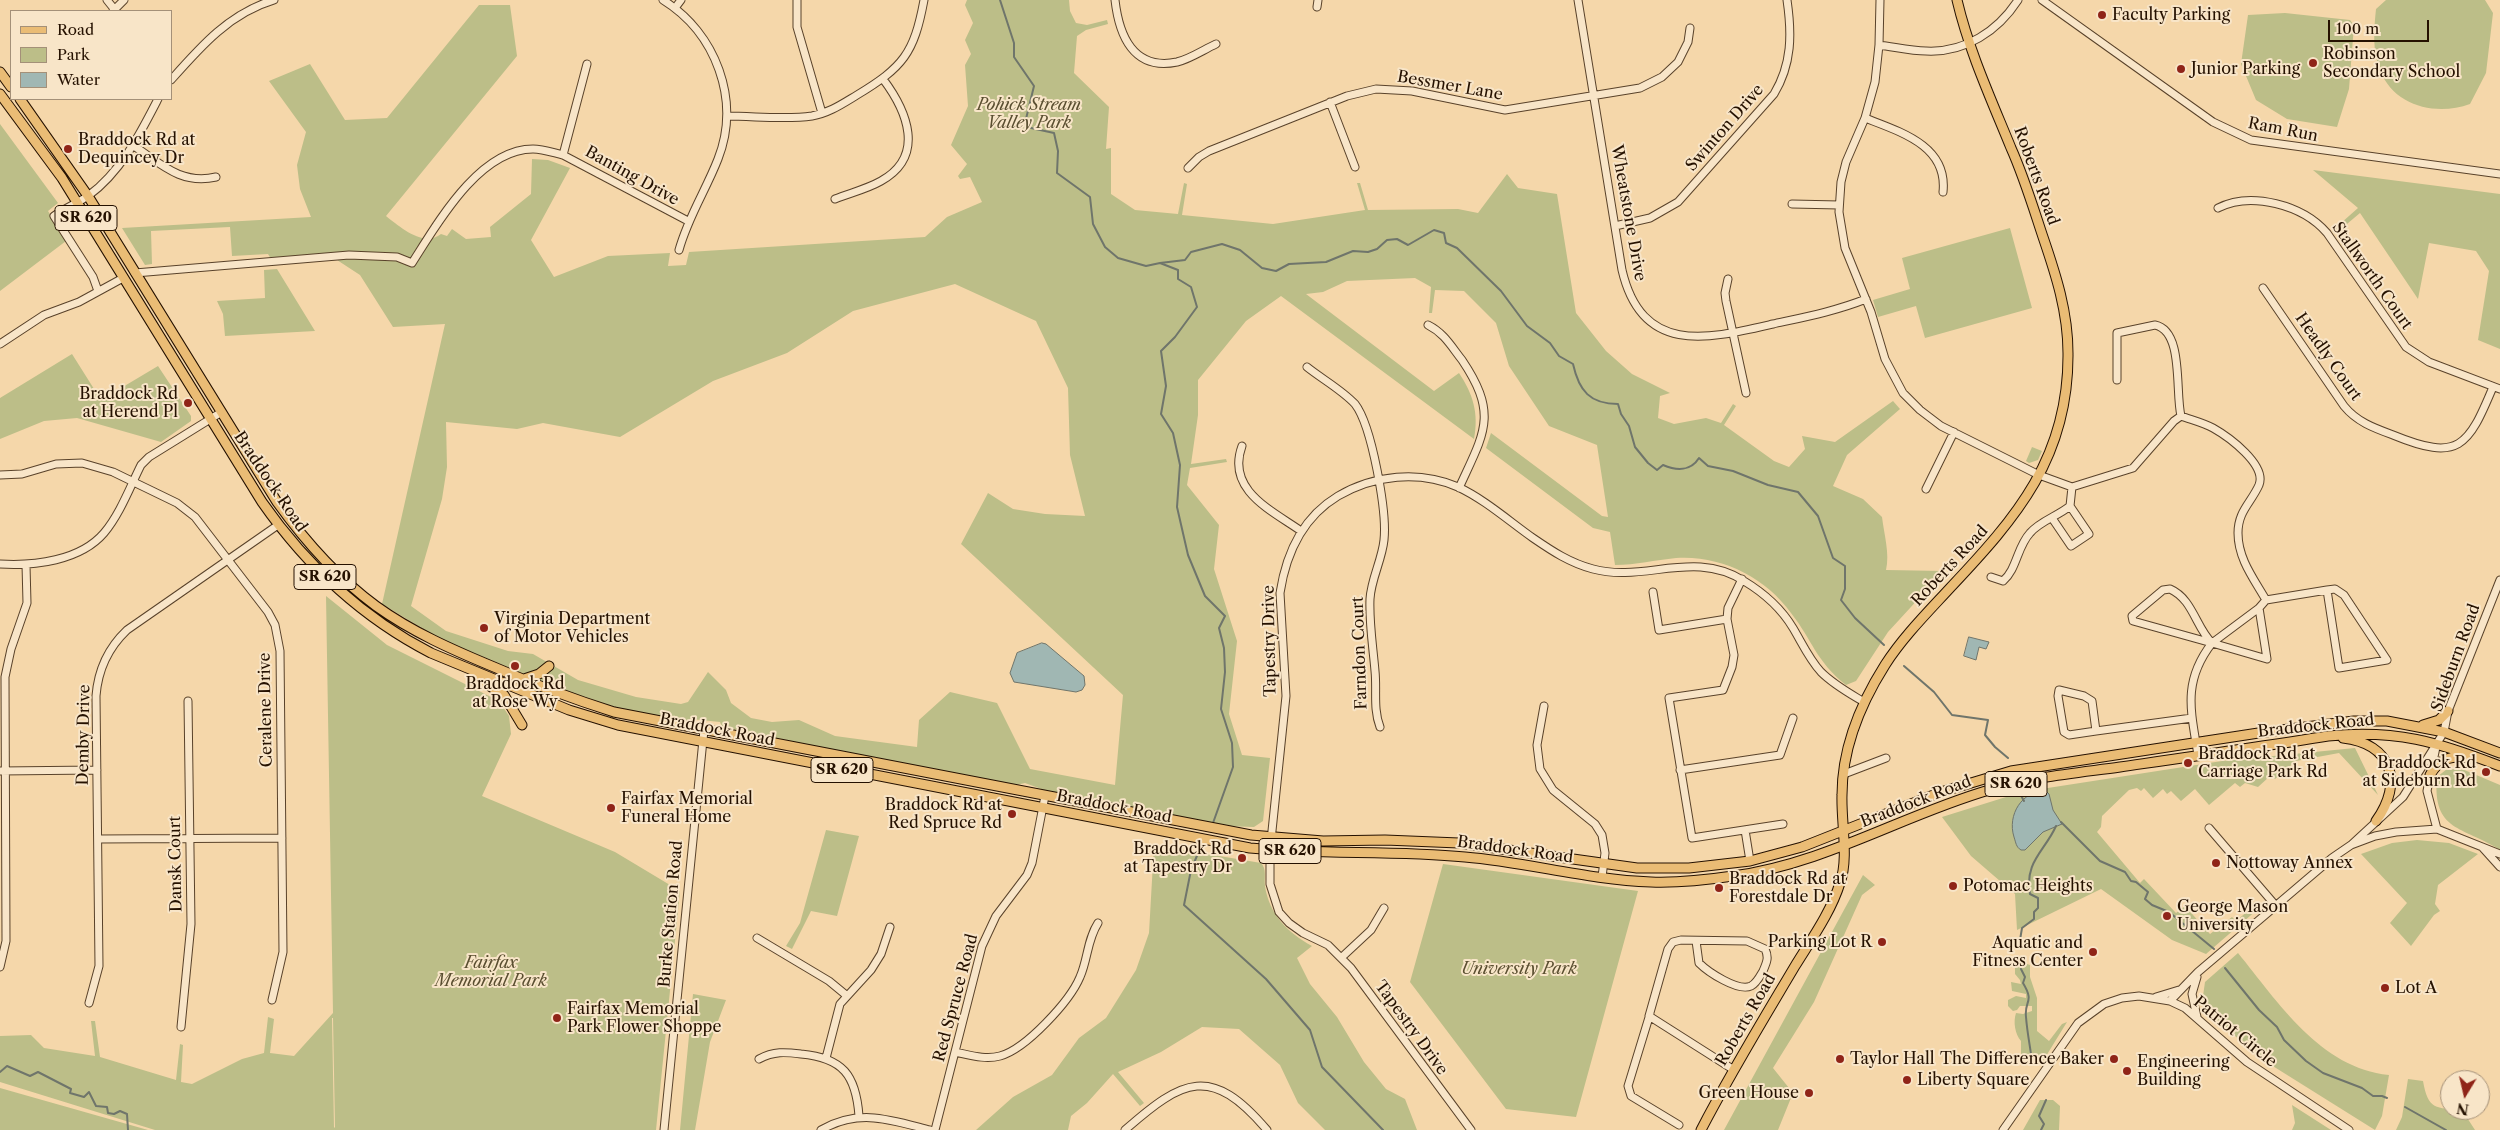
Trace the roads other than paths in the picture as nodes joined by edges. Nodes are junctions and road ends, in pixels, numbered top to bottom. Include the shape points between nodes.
1 (107, 0) edge
2 (124, 0) edge
3 (274, 0) edge
4 (663, 0) edge
5 (681, 0) edge
6 (797, 0) edge
7 (924, 0) edge
8 (1115, 0) edge
9 (1578, 0) edge
10 (1787, 0) edge
11 (1880, 0) edge
12 (1957, 0) edge
13 (2018, 0) edge
14 (2042, 0) edge
15 (675, 8) junction
16 (114, 10) edge
17 (1690, 28) dead end
18 (1969, 42) junction
19 (1216, 44) dead end
20 (1880, 45) junction
21 (587, 64) dead end
22 (0, 72) edge
23 (172, 79) edge
24 (883, 79) junction
25 (10, 86) edge
26 (0, 94) edge
27 (1594, 96) junction
28 (21, 100) edge
29 (157, 100) edge
30 (1330, 102) junction
31 (822, 113) junction
32 (727, 116) junction
33 (1865, 118) junction
34 (134, 146) junction
35 (563, 155) junction
36 (1355, 167) dead end
37 (1188, 168) dead end
38 (2500, 174) edge
39 (216, 177) dead end
40 (1943, 192) dead end
41 (88, 196) junction
42 (835, 199) dead end
43 (76, 202) junction
44 (1792, 204) dead end
45 (1838, 205) junction
46 (2218, 208) dead end
47 (688, 221) junction
48 (1615, 226) junction
49 (679, 250) dead end
50 (135, 273) junction
51 (123, 278) junction
52 (1728, 279) dead end
53 (2263, 288) dead end
54 (98, 291) junction
55 (1866, 299) junction
56 (1428, 325) dead end
57 (1732, 333) junction
58 (0, 344) edge
59 (1307, 367) dead end
60 (2116, 380) dead end
61 (2496, 388) edge
62 (1746, 393) dead end
63 (220, 413) junction
64 (2181, 416) junction
65 (209, 419) junction
66 (1954, 432) junction
67 (1242, 446) dead end
68 (0, 475) edge
69 (2039, 475) junction
70 (133, 480) junction
71 (1378, 480) junction
72 (2072, 487) junction
73 (1459, 488) junction
74 (1926, 489) dead end
75 (2070, 506) junction
76 (2052, 518) junction
77 (278, 525) junction
78 (1301, 531) junction
79 (228, 560) junction
80 (0, 564) edge
81 (26, 565) junction
82 (1991, 577) dead end
83 (1742, 579) junction
84 (2500, 580) edge
85 (2327, 590) junction
86 (1653, 592) dead end
87 (2266, 600) junction
88 (2259, 608) junction
89 (1728, 619) junction
90 (2212, 643) junction
91 (451, 662) junction
92 (548, 666) dead end
93 (524, 680) junction
94 (188, 701) dead end
95 (1864, 702) junction
96 (1544, 706) dead end
97 (2448, 711) junction
98 (1793, 718) dead end
99 (2192, 718) junction
100 (522, 725) dead end
101 (2418, 725) junction
102 (1380, 727) dead end
103 (704, 730) junction
104 (2096, 731) junction
105 (2444, 732) junction
106 (2328, 736) junction
107 (2196, 742) junction
108 (702, 743) junction
109 (2437, 743) junction
110 (2500, 753) edge
111 (2198, 756) junction
112 (1886, 758) dead end
113 (2483, 760) junction
114 (2500, 766) edge
115 (97, 770) junction
116 (1680, 770) junction
117 (2, 771) edge
118 (1844, 774) junction
119 (2430, 775) junction
120 (1045, 796) junction
121 (1043, 809) junction
122 (2376, 821) junction
123 (1783, 824) dead end
124 (2209, 828) dead end
125 (2437, 829) junction
126 (1745, 830) junction
127 (1842, 831) junction
128 (1272, 837) junction
129 (190, 838) junction
130 (282, 838) junction
131 (98, 839) junction
132 (2351, 845) junction
133 (1842, 846) junction
134 (2482, 847) junction
135 (1270, 850) junction
136 (2500, 854) edge
137 (1750, 861) junction
138 (1604, 864) junction
139 (2500, 868) edge
140 (1602, 877) junction
141 (2276, 906) junction
142 (1384, 908) dead end
143 (1098, 923) dead end
144 (890, 927) dead end
145 (757, 938) dead end
146 (1696, 940) junction
147 (1342, 957) junction
148 (0, 967) edge
149 (2198, 972) junction
150 (2182, 989) junction
151 (846, 995) junction
152 (2155, 997) junction
153 (272, 1000) dead end
154 (2170, 1001) junction
155 (89, 1002) dead end
156 (1650, 1015) junction
157 (2198, 1018) junction
158 (181, 1027) dead end
159 (955, 1052) junction
160 (826, 1058) junction
161 (760, 1059) dead end
162 (1734, 1070) junction
163 (859, 1116) junction
164 (1679, 1124) dead end
165 (664, 1130) edge
166 (821, 1130) edge
167 (930, 1130) edge
168 (935, 1130) edge
169 (1125, 1130) edge
170 (1267, 1130) edge
171 (1471, 1130) edge
172 (1701, 1130) edge
173 (2003, 1130) edge
174 (2349, 1130) edge

1 - 16 street
2 - 16 street
3 - 23 street via 228,22
4 - 15 street
5 - 15 street
6 - 31 street via 797,27
7 - 24 street via 910,49 900,64
8 - 19 street via 1122,36 1133,50 1147,59 1176,62
9 - 27 street, Wheatstone Drive
10 - 48 street, Swinton Drive via 1790,53 1774,94 1678,202 1650,218
11 - 20 street
12 - 18 main road, Roberts Road
13 - 18 street via 1994,29
14 - 38 street, Ram Run via 2213,122 2251,140
15 - 32 street via 697,30 713,55 723,82
17 - 27 street, Bessmer Lane via 1688,42 1678,62 1662,77 1640,88
18 - 20 street via 1933,51
18 - 69 main road, Roberts Road via 2022,175 2065,311 2068,355 2065,399 2055,439
20 - 33 street via 1875,82
21 - 35 street, Banting Drive
22 - 25 main road
24 - 31 street
24 - 42 street via 907,120 909,141 906,152 898,167 886,178
26 - 43 main road, Braddock Road / SR 620
27 - 30 street, Bessmer Lane via 1505,110 1390,88 1359,92
27 - 48 street, Wheatstone Drive
28 - 41 main road, Braddock Road / SR 620
29 - 34 street
30 - 36 street
30 - 37 street, Bessmer Lane via 1209,151
31 - 32 street via 807,116
32 - 47 street via 719,158
33 - 40 street via 1910,138 1930,152 1943,172
33 - 45 street via 1846,162
34 - 39 street via 181,176 196,180
34 - 41 street
35 - 47 street, Banting Drive
35 - 50 street, Banting Drive via 533,149 503,157 476,178 450,205 412,263 398,257 349,254
41 - 43 street
41 - 50 main road, Braddock Road / SR 620
43 - 51 main road, Braddock Road / SR 620
43 - 54 street via 54,216
44 - 45 street
45 - 55 street via 1845,248
46 - 61 street, Stallworth Court via 2243,200 2288,207 2311,218 2327,233 2406,346 2429,362
47 - 49 street
48 - 57 street, Wheatstone Drive via 1625,284 1633,302 1645,316 1664,329 1686,337 1706,338
50 - 63 main road, Braddock Road / SR 620
51 - 54 street
51 - 65 main road, Braddock Road / SR 620
52 - 57 street via 1725,293
53 - 61 street, Headly Court via 2344,406 2368,426 2422,447 2441,449 2454,446 2473,431
54 - 58 street via 44,315
55 - 57 street, Wheatstone Drive via 1834,310
55 - 66 street via 1885,360 1903,393 1926,416
56 - 73 street via 1444,335 1476,382 1484,400 1483,434
57 - 62 street
59 - 71 street, Farndon Court via 1347,397 1360,413
60 - 64 street via 2117,333 2160,326 2174,342
63 - 65 street
63 - 93 main road, Braddock Road / SR 620 via 289,518 338,574 381,609 416,631
64 - 72 street via 2133,468
64 - 87 street via 2214,429 2256,464 2259,484 2242,511 2238,543 2244,563
65 - 70 street via 154,453 141,465
65 - 77 main road, Braddock Road / SR 620
66 - 69 street
66 - 74 street
67 - 78 street via 1238,468 1248,491
68 - 70 street, Ceralene Drive via 22,474 56,464 82,463
69 - 72 street
69 - 95 main road, Roberts Road via 2002,532 1895,650
70 - 79 street, Ceralene Drive via 183,506
70 - 81 street via 99,538 76,552
71 - 73 street, Tapestry Drive via 1420,477
71 - 78 street, Tapestry Drive via 1334,498
71 - 102 street, Farndon Court via 1385,531 1383,552 1371,591 1370,615 1377,688 1376,717
72 - 75 street
73 - 83 street, Tapestry Drive via 1558,555 1585,567 1626,573 1690,566
75 - 76 street
75 - 76 street via 2089,534 2071,546
76 - 82 street via 2031,531 2009,576 2003,581
77 - 79 street, Demby Drive
77 - 91 main road, Braddock Road / SR 620 via 324,575 367,613 412,644
78 - 128 street, Tapestry Drive via 1286,563 1280,593 1286,696
79 - 115 street, Demby Drive via 133,625 112,647 97,685
79 - 130 street, Ceralene Drive via 268,612 278,638
80 - 81 street
81 - 117 street via 27,603 5,677
83 - 89 street via 1728,608
83 - 95 street, Tapestry Drive via 1778,608 1821,671 1840,688
84 - 97 street, Sideburn Road
85 - 85 street via 2339,668 2386,660 2340,590
85 - 87 street
86 - 89 street via 1659,630
87 - 88 street
88 - 90 street
88 - 90 street via 2267,659
89 - 116 street via 1734,654 1723,690 1669,698
90 - 90 street via 2204,635 2199,620 2177,592 2170,589 2163,590 2132,616 2133,621
90 - 99 street via 2194,674 2190,690
91 - 100 main road via 499,691 512,705
91 - 108 main road, Braddock Road / SR 620 via 594,718
92 - 93 main road
93 - 103 main road, Braddock Road / SR 620 via 614,712
94 - 129 street, Dansk Court
95 - 118 main road, Roberts Road via 1851,739
96 - 138 street via 1537,745 1540,769 1553,790 1595,824 1605,843
97 - 101 main road via 2439,720
97 - 105 street, Sideburn Road
98 - 116 street via 1780,755
99 - 104 street
99 - 107 street
101 - 105 main road, Braddock Road / SR 620
101 - 107 main road, Braddock Road / SR 620 via 2354,721
103 - 108 street, Burke Station Road
103 - 120 main road, Braddock Road / SR 620
104 - 104 street via 2069,735 2064,732 2059,690 2092,701
105 - 109 street, Sideburn Road
105 - 110 main road, Braddock Road / SR 620
106 - 109 main road, Braddock Road / SR 620 via 2371,733
106 - 111 main road, Braddock Road / SR 620
106 - 122 main road via 2366,743 2386,761 2391,787 2388,800
107 - 111 street
107 - 127 main road, Braddock Road / SR 620 via 2041,765 1988,777
108 - 121 main road, Braddock Road / SR 620
108 - 165 street, Burke Station Road
109 - 113 main road, Braddock Road / SR 620
109 - 119 street
109 - 122 street, Sideburn Road via 2403,797
111 - 133 main road, Braddock Road / SR 620 via 1992,789
112 - 118 street
113 - 114 main road, Braddock Road / SR 620
113 - 119 main road via 2452,756 2440,762
115 - 117 street
115 - 131 street, Demby Drive
116 - 126 street via 1692,838
117 - 148 street via 6,941
118 - 127 main road, Roberts Road
119 - 125 street via 2427,791
120 - 121 street, Red Spruce Road
120 - 128 main road, Braddock Road / SR 620
121 - 135 main road, Braddock Road / SR 620
121 - 159 street, Red Spruce Road via 1027,875 996,916 982,946
122 - 132 street, Sideburn Road
123 - 126 street
124 - 141 street
125 - 132 street via 2385,834
125 - 134 street
126 - 137 street
127 - 133 main road, Roberts Road
127 - 137 main road, Braddock Road / SR 620 via 1802,847
128 - 135 street, Tapestry Drive
128 - 138 main road, Braddock Road / SR 620 via 1459,843
129 - 130 street
129 - 131 street
129 - 158 street, Dansk Court via 191,924
130 - 153 street, Ceralene Drive via 283,952
131 - 155 street, Demby Drive via 99,966
132 - 141 street
133 - 140 main road, Braddock Road / SR 620 via 1791,864 1736,876 1651,882
133 - 162 main road, Roberts Road via 1843,874 1834,897
134 - 136 street
134 - 139 street
135 - 140 main road, Braddock Road / SR 620 via 1462,856
135 - 147 street, Tapestry Drive via 1270,884 1279,912 1303,933 1328,945
137 - 138 main road, Braddock Road / SR 620 via 1670,869
138 - 140 street
141 - 149 street
142 - 147 street via 1371,930
143 - 159 street via 1089,940 1084,967 1074,988 1024,1042 1009,1052 992,1057
144 - 151 street via 881,954
145 - 151 street via 829,981
146 - 146 street via 1747,941 1765,949 1768,956 1759,979 1745,987 1732,984 1699,963
146 - 156 street via 1673,942 1668,949
147 - 171 street, Tapestry Drive
149 - 150 street
149 - 157 street via 2192,994
150 - 152 street
150 - 154 street
151 - 160 street via 834,1018
152 - 154 street, Patriot Circle
152 - 173 street, Patriot Circle via 2122,998 2087,1015 2077,1024
154 - 157 street, Patriot Circle
156 - 162 street
156 - 164 street via 1628,1091
157 - 174 street, Patriot Circle via 2247,1062
159 - 168 street, Red Spruce Road
160 - 161 street via 782,1052 770,1053
160 - 163 street via 840,1066 853,1083
162 - 172 main road, Roberts Road
163 - 166 street
163 - 167 street
169 - 170 street via 1169,1094 1198,1087 1217,1089 1236,1098

